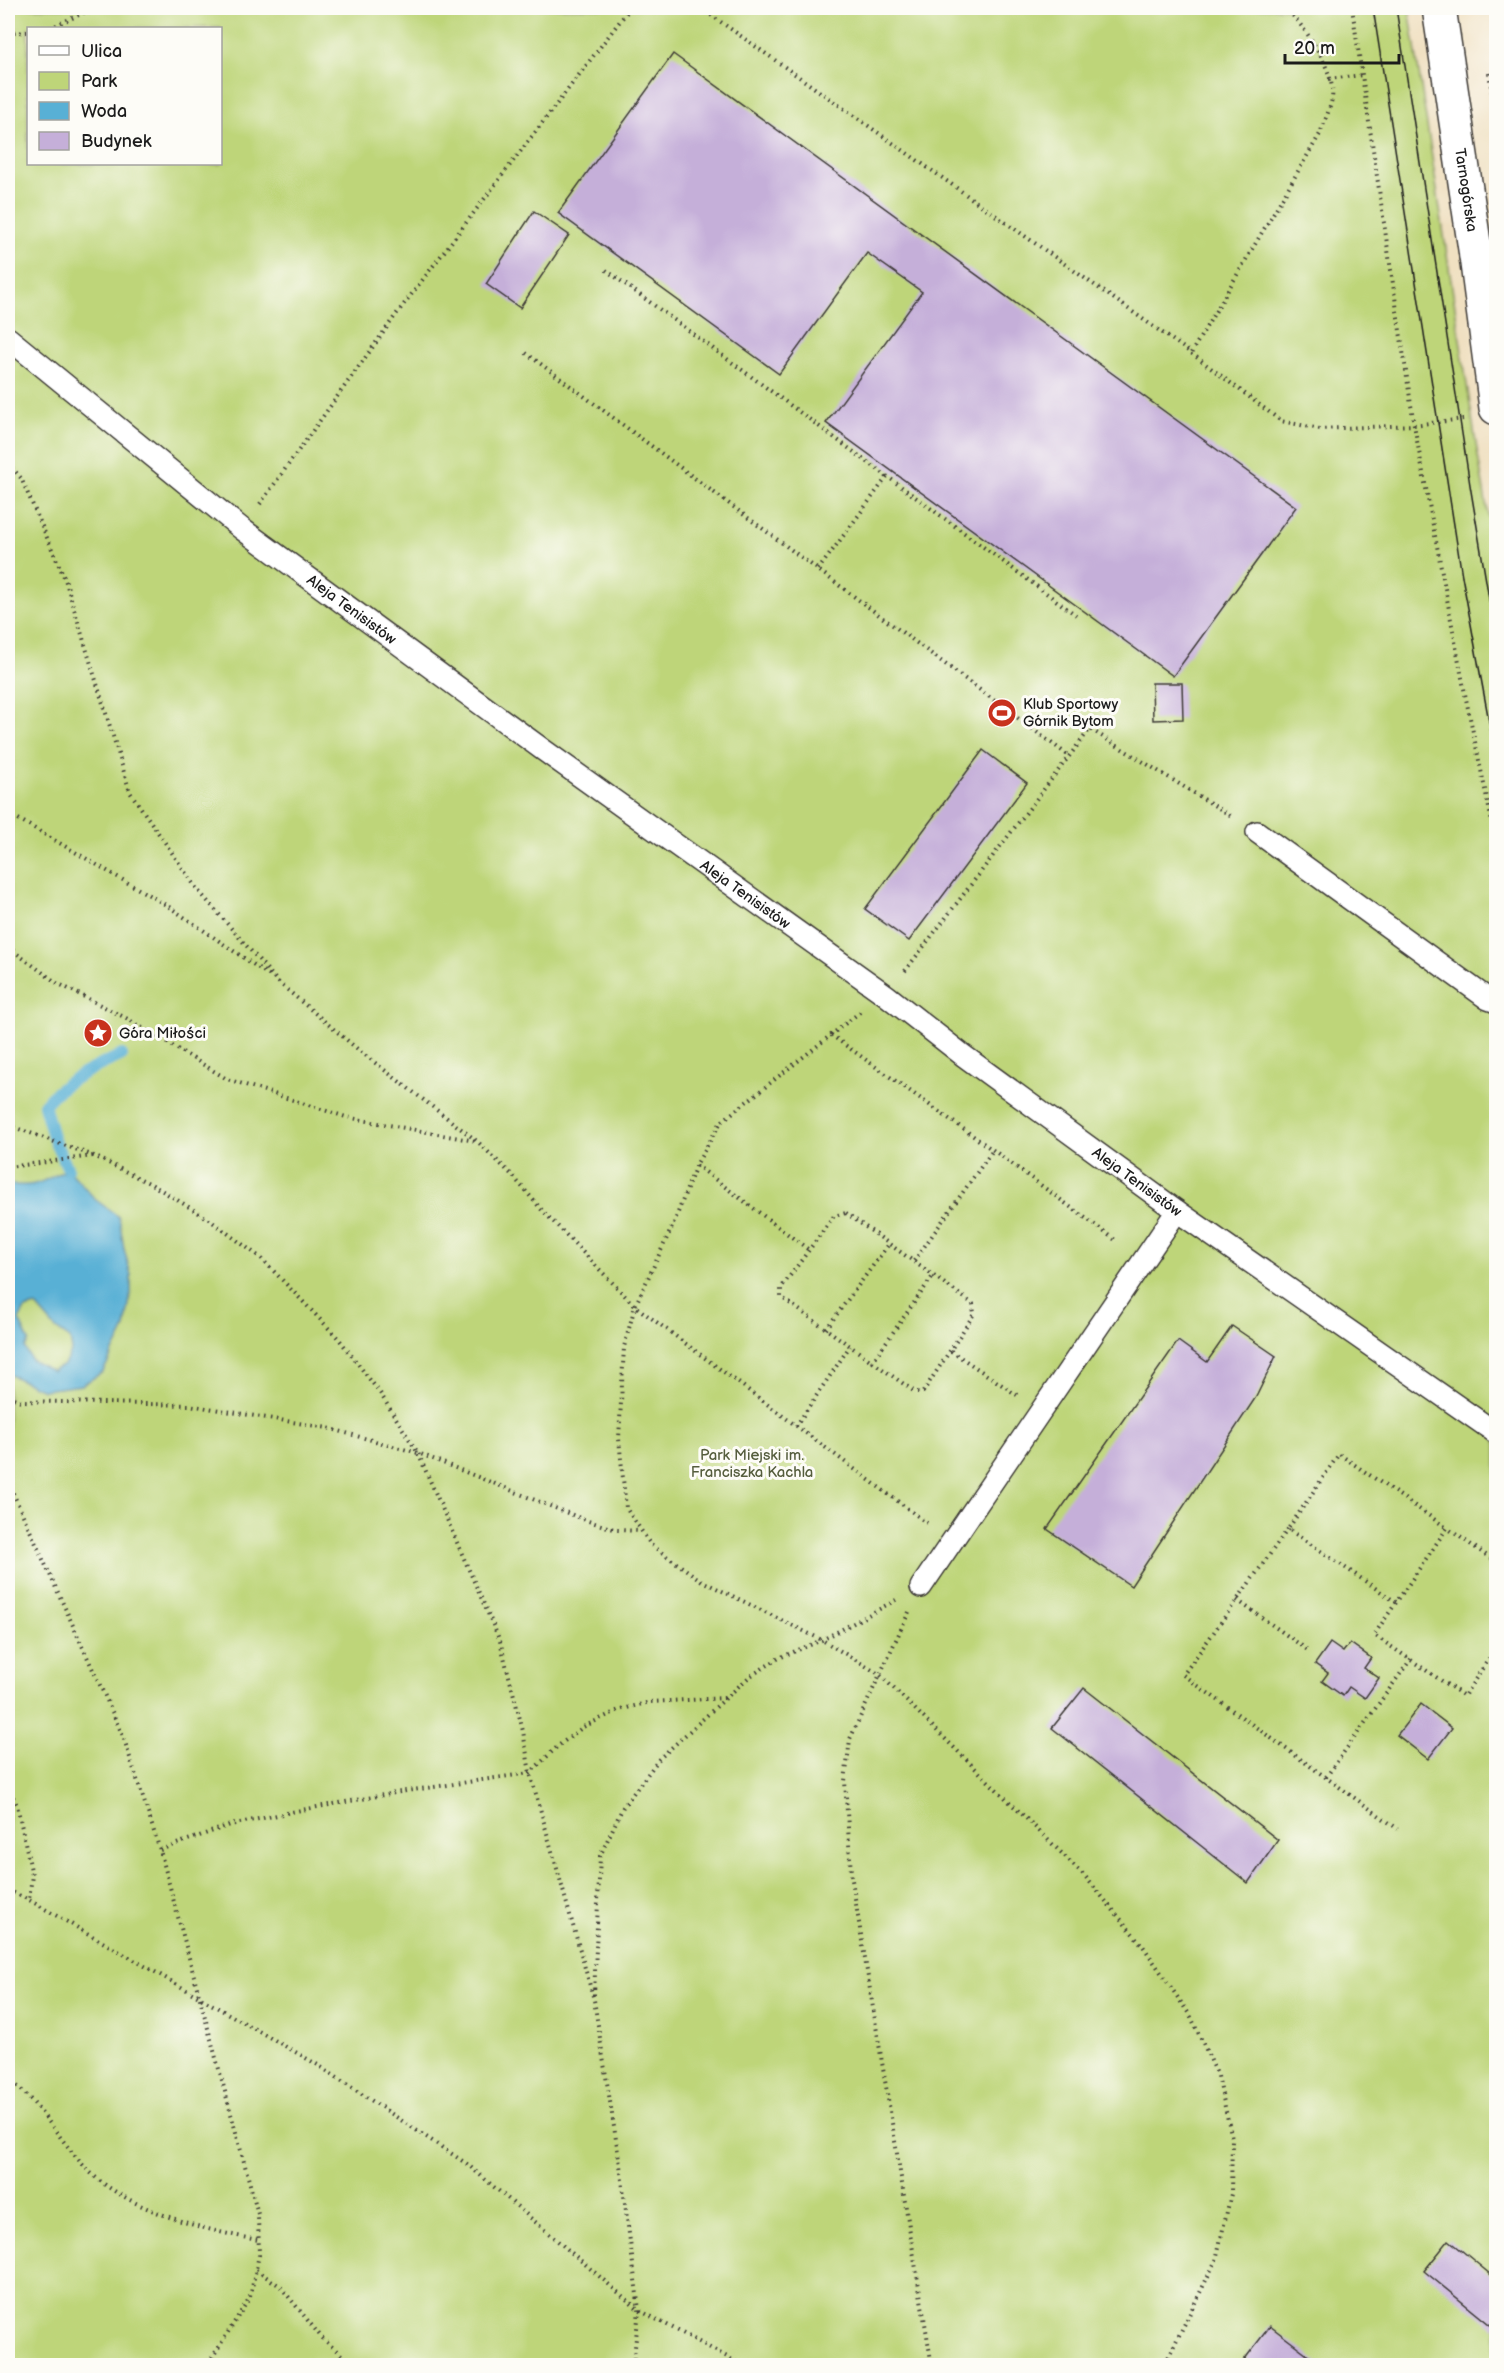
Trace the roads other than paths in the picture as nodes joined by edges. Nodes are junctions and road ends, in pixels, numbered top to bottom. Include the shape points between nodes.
1 (1439, 8) edge
2 (1486, 256) edge
3 (8, 338) edge
4 (1483, 413) edge
5 (1257, 832) road end
6 (1497, 1002) edge
7 (1177, 1211) junction
8 (1497, 1433) edge
9 (921, 1587) road end

1 - 2 street, Tarnogórska
2 - 4 street, Tarnogórska
3 - 7 lane, Aleja Tenisistów via 242,529 886,995
5 - 6 lane
7 - 8 lane, Aleja Tenisistów
7 - 9 lane

